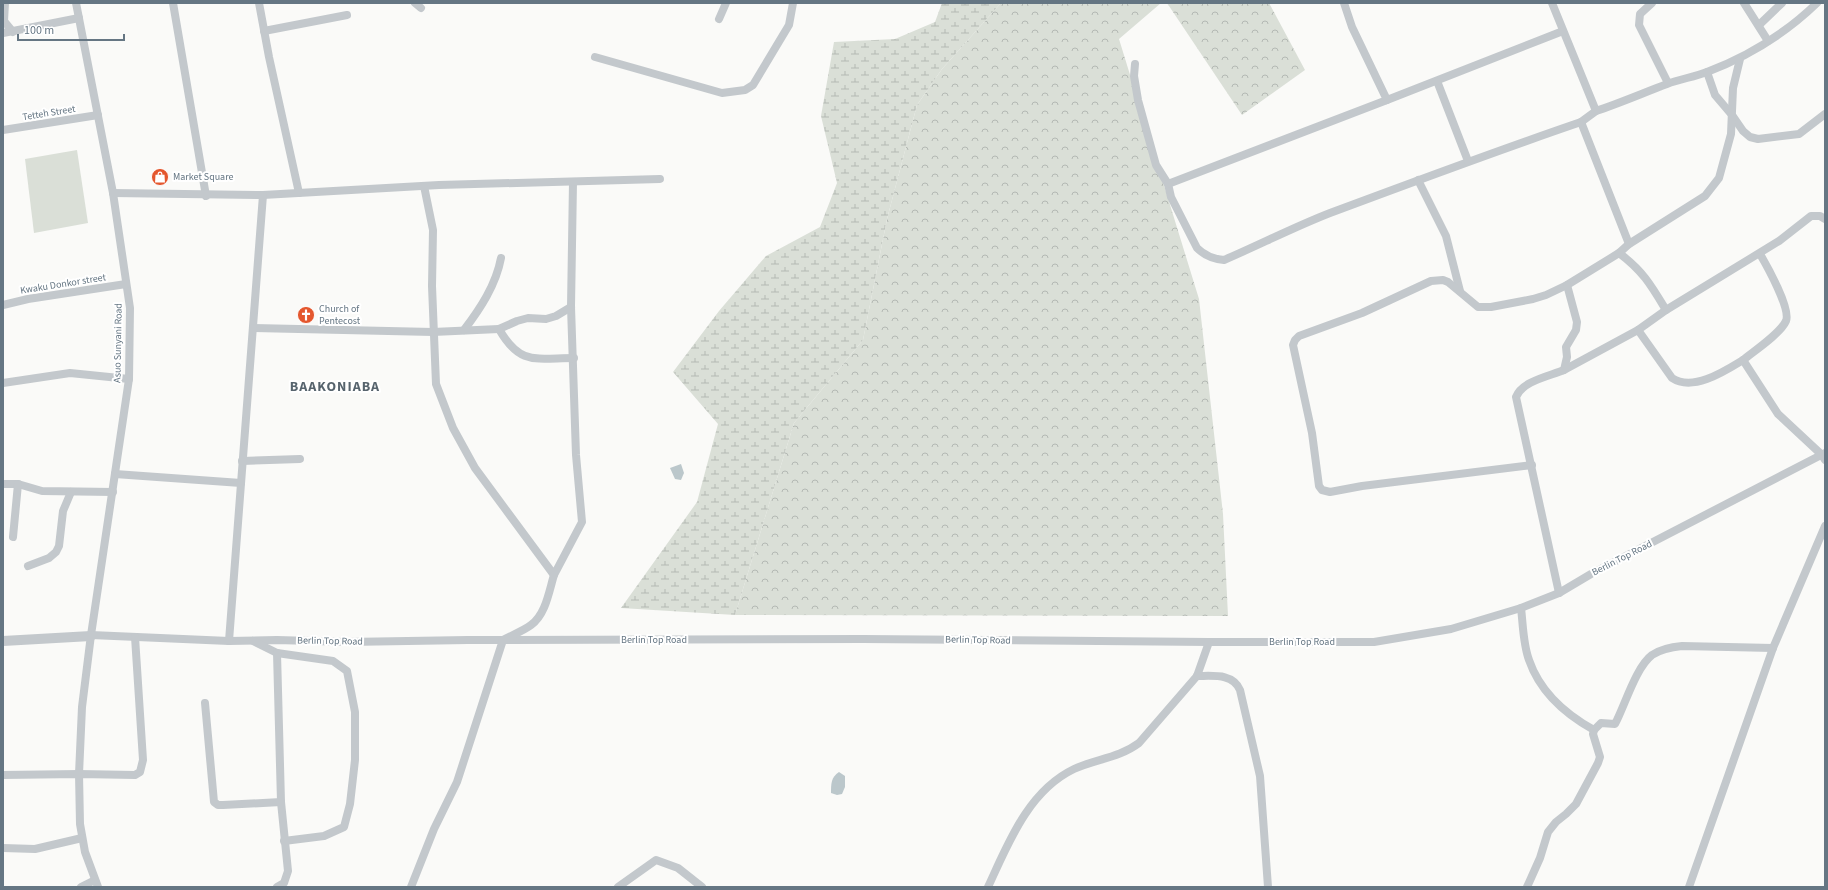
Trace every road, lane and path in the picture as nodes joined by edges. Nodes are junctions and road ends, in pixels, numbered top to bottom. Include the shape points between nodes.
1 (4, 3) edge
2 (76, 3) edge
3 (172, 3) edge
4 (260, 3) edge
5 (726, 3) edge
6 (793, 3) edge
7 (1344, 3) edge
8 (1552, 3) edge
9 (1652, 3) edge
10 (1744, 3) edge
11 (1782, 3) edge
12 (1817, 3) edge
13 (347, 15) dead end
14 (79, 18) junction
15 (719, 19) dead end
16 (4, 22) edge
17 (1759, 25) junction
18 (264, 30) junction
19 (1563, 31) junction
20 (13, 32) junction
21 (3, 33) edge
22 (1768, 42) junction
23 (595, 57) dead end
24 (1740, 59) junction
25 (1135, 64) dead end
26 (1707, 72) junction
27 (1437, 81) junction
28 (1668, 83) junction
29 (1387, 100) junction
30 (1596, 111) junction
31 (1825, 114) edge
32 (98, 115) junction
33 (1732, 115) junction
34 (1580, 122) junction
35 (3, 130) edge
36 (1468, 161) junction
37 (660, 179) dead end
38 (1418, 180) junction
39 (573, 182) junction
40 (1168, 184) junction
41 (424, 186) junction
42 (113, 193) junction
43 (299, 193) junction
44 (263, 195) junction
45 (206, 196) junction
46 (1825, 219) edge
47 (1629, 244) junction
48 (1619, 253) junction
49 (1760, 254) junction
50 (501, 258) dead end
51 (126, 284) junction
52 (1567, 285) junction
53 (1460, 292) junction
54 (3, 305) edge
55 (571, 307) junction
56 (1666, 310) junction
57 (253, 328) junction
58 (499, 329) junction
59 (464, 330) junction
60 (1638, 330) junction
61 (433, 332) junction
62 (574, 358) junction
63 (1742, 360) junction
64 (1564, 370) junction
65 (128, 379) junction
66 (3, 383) edge
67 (1824, 456) edge
68 (300, 459) dead end
69 (242, 461) junction
70 (1532, 465) junction
71 (115, 474) junction
72 (241, 483) junction
73 (3, 484) edge
74 (18, 484) junction
75 (71, 492) junction
76 (113, 492) junction
77 (1825, 526) edge
78 (13, 537) dead end
79 (28, 566) dead end
80 (554, 575) junction
81 (1559, 593) junction
82 (1521, 608) junction
83 (91, 636) junction
84 (135, 637) junction
85 (253, 640) junction
86 (503, 640) junction
87 (3, 641) edge
88 (229, 641) junction
89 (1209, 642) junction
90 (1773, 648) junction
91 (277, 653) junction
92 (1197, 676) junction
93 (205, 703) dead end
94 (1594, 730) junction
95 (79, 774) junction
96 (3, 775) edge
97 (281, 802) junction
98 (82, 838) junction
99 (284, 841) junction
100 (3, 848) edge
101 (96, 884) edge
102 (81, 887) edge
103 (276, 887) edge
104 (411, 887) edge
105 (618, 887) edge
106 (702, 887) edge
107 (988, 887) edge
108 (1268, 887) edge
109 (1527, 887) edge
110 (1689, 887) edge

1 - 16 street
2 - 14 street, Asuo Sunyani Road
3 - 45 street
4 - 18 street
5 - 15 street
6 - 23 street via 789,25 753,85 745,90 722,93
7 - 29 street via 1352,27
8 - 19 street
9 - 28 street via 1640,14 1639,25
10 - 17 street
11 - 17 street
12 - 22 street via 1784,33
13 - 18 street
14 - 20 street
14 - 32 street, Asuo Sunyani Road
16 - 20 street
17 - 22 street
18 - 43 street
19 - 27 street
19 - 30 street
20 - 21 street
22 - 24 street
24 - 26 street
24 - 33 street
25 - 40 street via 1138,100 1156,165
26 - 28 street
26 - 33 street via 1715,95
27 - 29 street
27 - 36 street
28 - 30 street
29 - 40 street
30 - 34 street
31 - 33 street via 1798,134 1758,139 1750,137
32 - 35 street, Tetteh Street
32 - 42 street, Asuo Sunyani Road
33 - 47 street via 1731,134 1719,178 1705,196
34 - 36 street
34 - 47 street
36 - 38 street
37 - 39 street
38 - 40 street via 1329,213 1224,260 1209,257 1197,248 1171,197
38 - 53 street via 1446,236
39 - 41 street
39 - 55 street
41 - 43 street
41 - 61 street via 433,230
42 - 45 street
42 - 51 street, Asuo Sunyani Road
43 - 44 street
44 - 45 street
44 - 57 street
46 - 49 street via 1811,216 1793,232
47 - 48 street
48 - 52 street
48 - 56 street via 1645,275
49 - 56 street
49 - 63 street via 1777,286 1786,310 1786,321 1780,330
50 - 59 street via 500,268 481,308
51 - 54 street, Kwaku Donkor street
51 - 65 street, Asuo Sunyani Road via 130,308
52 - 53 street via 1546,295 1490,307 1475,306
52 - 64 street via 1577,322 1576,330 1566,347
53 - 70 street via 1455,286 1443,280 1431,281 1362,313 1312,330 1295,340 1293,346 1312,433 1320,488 1330,492
55 - 58 street via 556,316 546,319 528,318
55 - 62 street
56 - 60 street
57 - 61 street
57 - 69 street
58 - 59 street
58 - 62 street via 507,343 526,358
59 - 61 street
60 - 63 street via 1672,378 1680,382 1694,382 1720,374
60 - 64 street
61 - 80 street via 436,384 453,428 475,468
62 - 80 street via 576,455 582,522
63 - 67 street via 1778,414
64 - 70 street via 1526,385 1516,396
65 - 66 street via 70,373
65 - 71 street, Asuo Sunyani Road
67 - 81 street, Berlin Top Road via 1591,574
68 - 69 street
69 - 72 street
70 - 81 street
71 - 72 street
71 - 76 street, Asuo Sunyani Road
72 - 88 street
73 - 74 street
74 - 75 street via 42,491
74 - 78 street
75 - 76 street
75 - 79 street via 63,511 56,552 49,558
76 - 83 street, Asuo Sunyani Road
77 - 90 street
80 - 86 street via 539,616 531,625
81 - 82 street, Berlin Top Road
82 - 89 street, Berlin Top Road via 1451,629 1374,642
82 - 94 street via 1528,659 1538,679 1546,692 1566,713
83 - 84 street, Berlin Top Road
83 - 87 street, Berlin Top Road
83 - 95 street, Asuo Sunyani Road via 82,707
84 - 88 street, Berlin Top Road
84 - 95 street via 143,760 140,772 135,776
85 - 86 street, Berlin Top Road
85 - 88 street, Berlin Top Road
85 - 91 street
86 - 89 street, Berlin Top Road via 863,639
86 - 104 street via 457,782 434,829
89 - 92 street
90 - 94 street via 1682,646 1660,651 1651,656 1638,675 1615,724 1601,724
90 - 110 street
91 - 97 street
91 - 99 street via 333,661 347,671 355,712 354,767 350,804 344,827 324,836
92 - 107 street via 1146,736 1130,750 1074,769 1046,789 1012,835
92 - 108 street via 1230,678 1240,690 1260,776
93 - 97 street via 214,802 223,805
94 - 109 street via 1600,757 1598,762 1576,804 1548,832
95 - 96 street
95 - 98 street, Asuo Sunyani Road
97 - 99 street
98 - 100 street via 35,848
98 - 101 street, Asuo Sunyani Road
99 - 103 street via 288,872 284,883
101 - 102 street
105 - 106 street via 656,860 678,868

